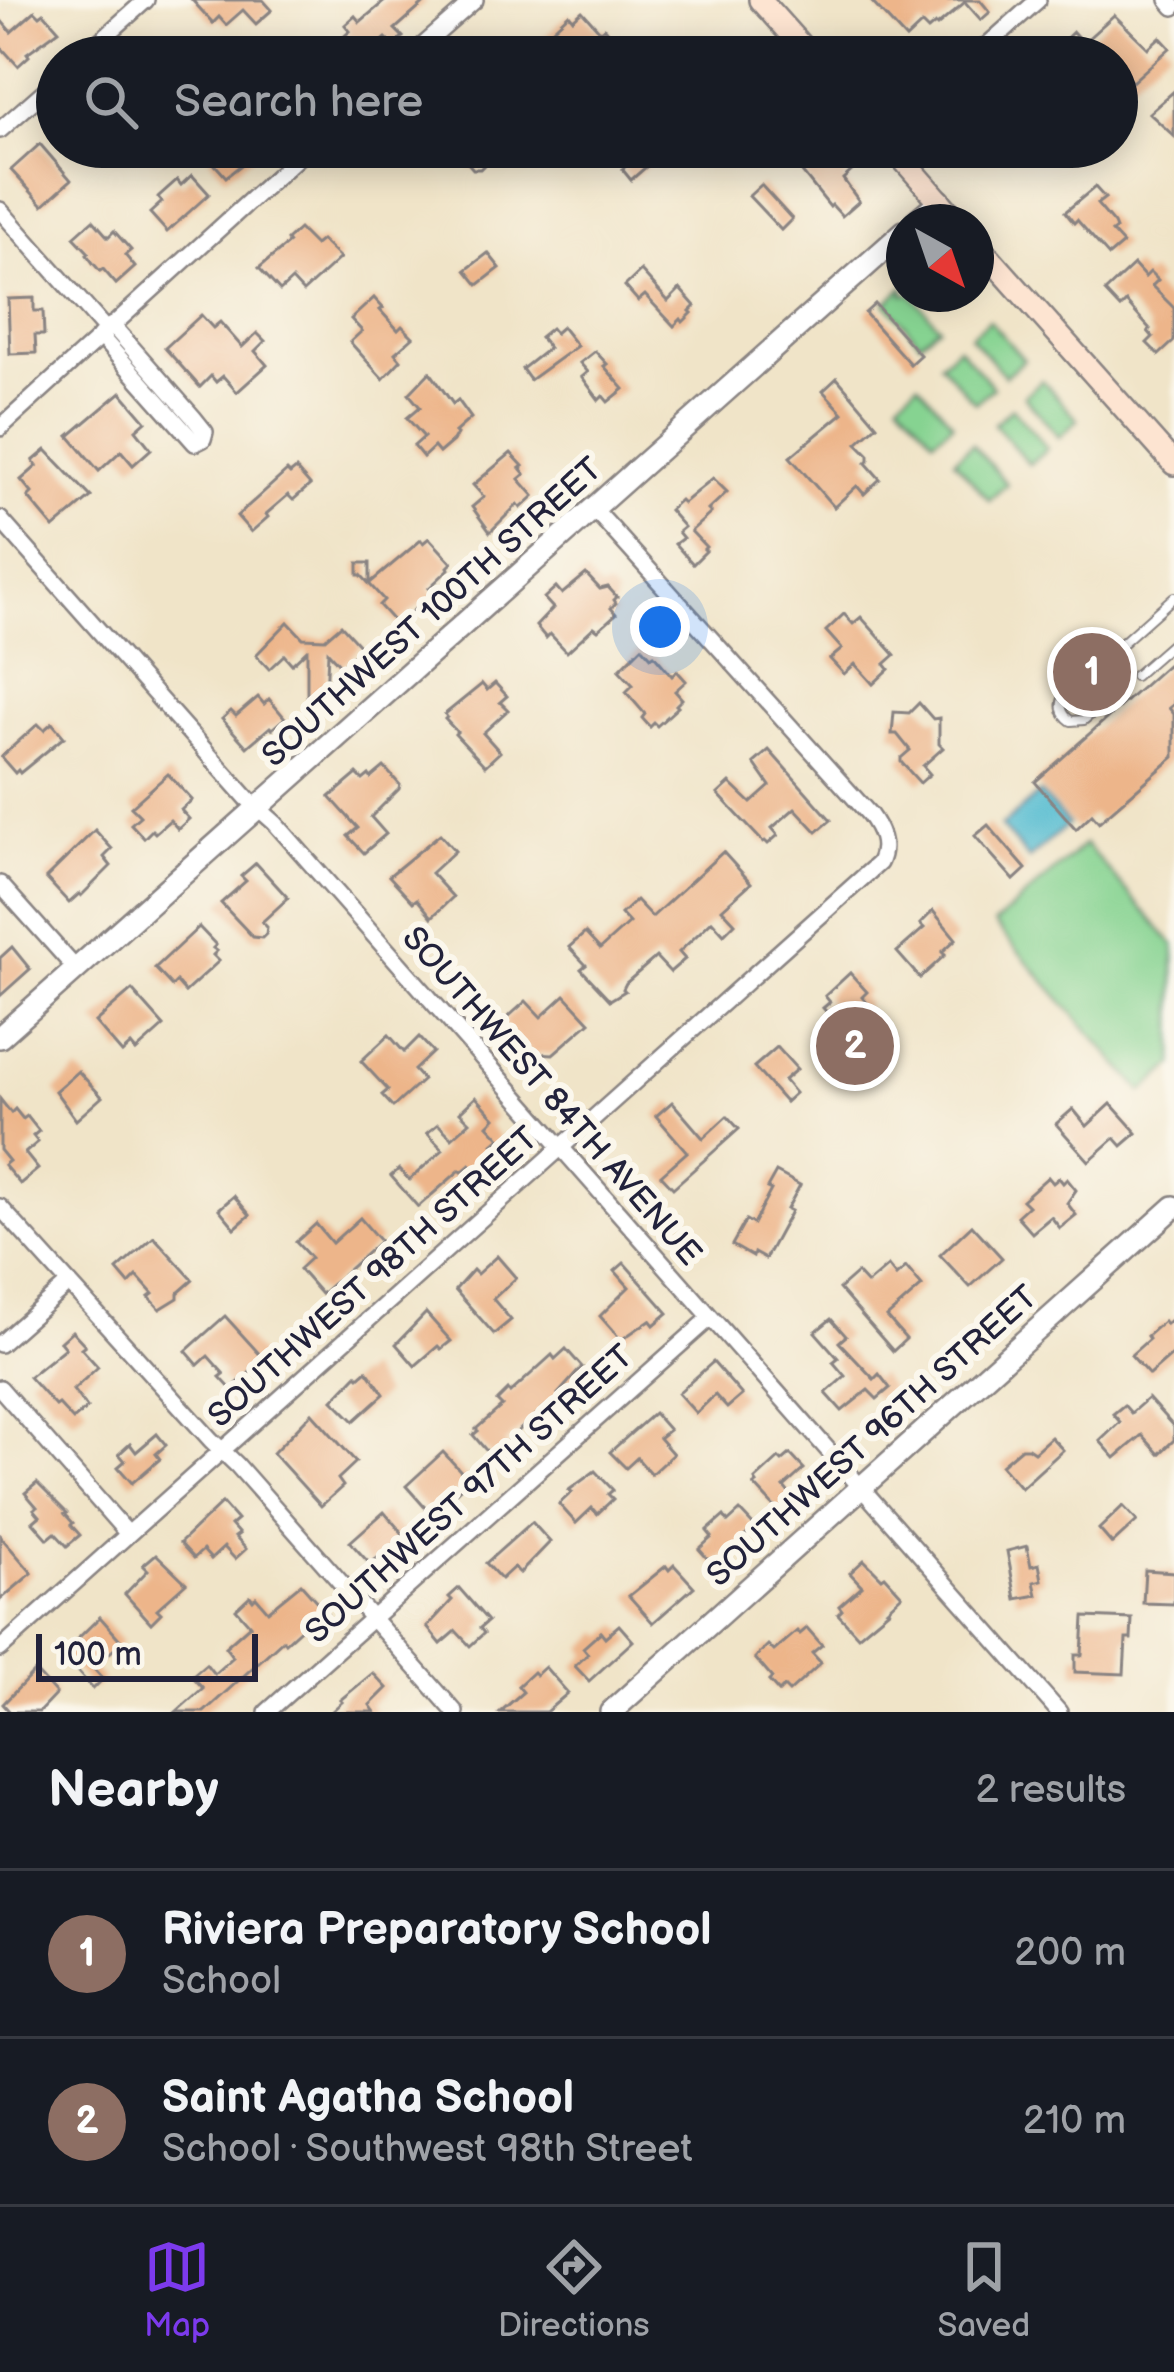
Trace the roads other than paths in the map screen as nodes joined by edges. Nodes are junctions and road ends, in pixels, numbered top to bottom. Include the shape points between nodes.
1 (146, 0) edge
2 (475, 0) edge
3 (760, 0) edge
4 (1038, 0) edge
5 (106, 36) edge
6 (434, 36) edge
7 (792, 36) edge
8 (998, 36) edge
9 (36, 98) edge
10 (0, 130) edge
11 (285, 168) edge
12 (911, 168) edge
13 (940, 201) junction
14 (936, 204) edge
15 (943, 204) edge
16 (0, 210) edge
17 (886, 248) edge
18 (994, 262) edge
19 (110, 326) junction
20 (0, 428) edge
21 (1174, 464) edge
22 (594, 509) junction
23 (0, 519) edge
24 (1174, 597) edge
25 (1174, 642) edge
26 (1135, 676) dead end
27 (1115, 694) dead end
28 (259, 809) junction
29 (0, 884) edge
30 (76, 969) junction
31 (0, 1037) edge
32 (560, 1148) junction
33 (0, 1207) edge
34 (1174, 1207) edge
35 (68, 1284) junction
36 (709, 1318) junction
37 (0, 1344) edge
38 (0, 1388) edge
39 (222, 1450) junction
40 (860, 1490) junction
41 (128, 1534) junction
42 (373, 1618) junction
43 (0, 1649) edge
44 (267, 1712) edge
45 (455, 1712) edge
46 (611, 1712) edge
47 (1059, 1712) edge

1 - 5 street
2 - 6 street
3 - 7 main road
4 - 8 street
9 - 10 street
11 - 19 street
12 - 13 main road
13 - 14 street
13 - 15 main road
16 - 19 street
17 - 22 street, SOUTHWEST 100TH STREET
18 - 21 main road
19 - 19 street via 194,443 203,439 194,417
19 - 20 street
22 - 28 street, SOUTHWEST 100TH STREET
22 - 32 street, SOUTHWEST 98TH STREET via 869,814 884,854
23 - 28 street, SOUTHWEST 84TH AVENUE
24 - 27 lane via 1066,693 1062,712 1084,720
25 - 26 lane
28 - 30 street, SOUTHWEST 100TH STREET
28 - 32 street, SOUTHWEST 84TH AVENUE
29 - 30 street
30 - 31 street, SOUTHWEST 100TH STREET
32 - 36 street, SOUTHWEST 84TH AVENUE
32 - 39 street, SOUTHWEST 98TH STREET
33 - 35 street
34 - 40 street, SOUTHWEST 96TH STREET
35 - 37 street
35 - 39 street
36 - 40 street, SOUTHWEST 84TH AVENUE
36 - 42 street, SOUTHWEST 97TH STREET
38 - 41 street
39 - 41 street, SOUTHWEST 98TH STREET
39 - 42 street
40 - 46 street, SOUTHWEST 96TH STREET
40 - 47 street, SOUTHWEST 84TH AVENUE
41 - 43 street, SOUTHWEST 98TH STREET
42 - 44 street, SOUTHWEST 97TH STREET
42 - 45 street

